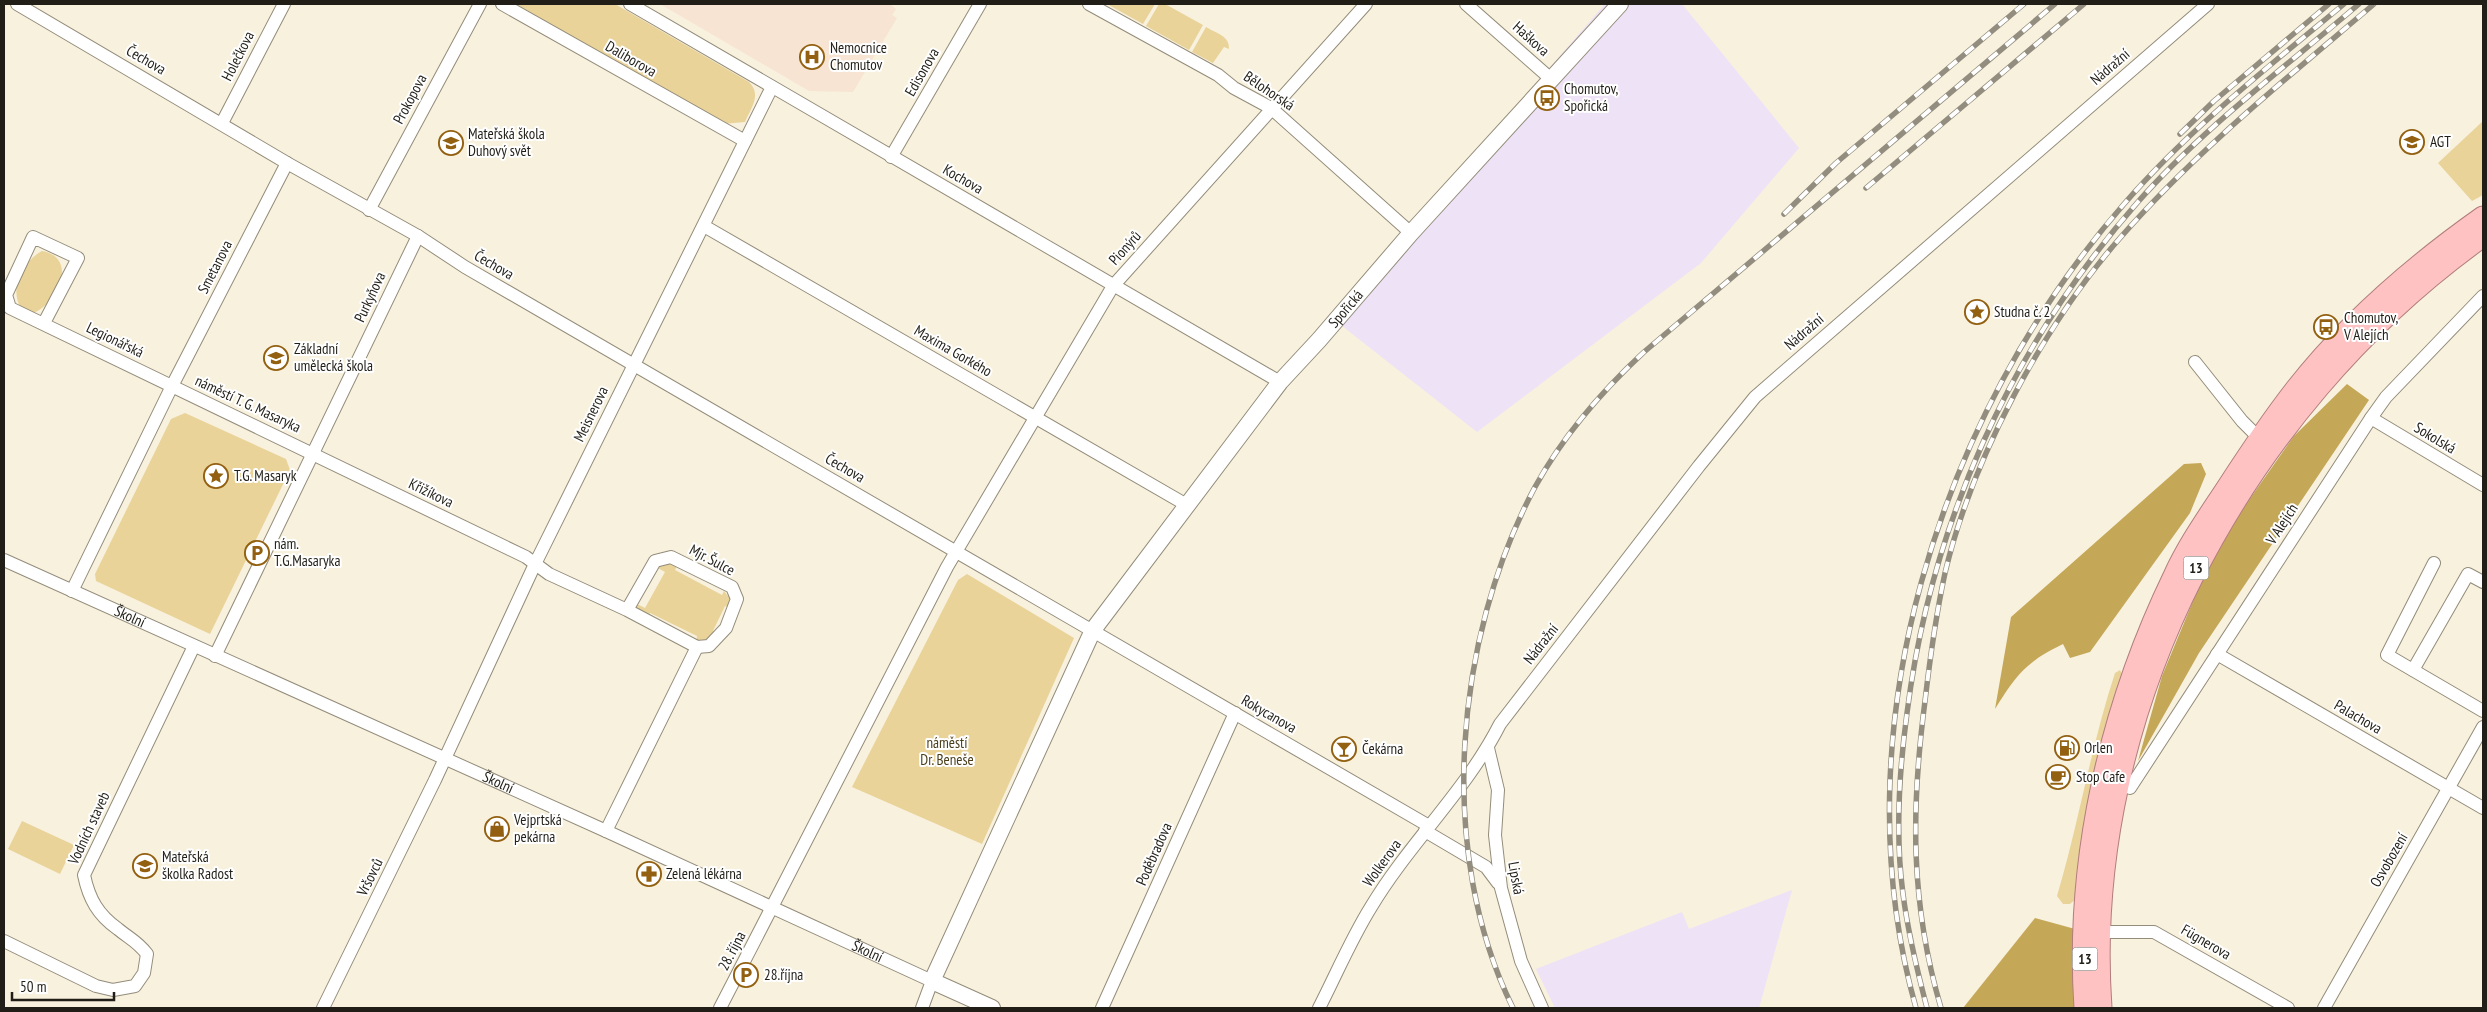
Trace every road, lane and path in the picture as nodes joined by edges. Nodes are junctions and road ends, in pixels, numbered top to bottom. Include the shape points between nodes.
1 (17, 4) edge
2 (284, 4) edge
3 (480, 4) edge
4 (502, 4) edge
5 (630, 4) edge
6 (980, 4) edge
7 (1089, 4) edge
8 (1366, 4) edge
9 (1466, 4) edge
10 (1620, 4) edge
11 (2208, 4) edge
12 (1551, 79) junction
13 (772, 87) junction
14 (1270, 108) junction
15 (222, 123) junction
16 (745, 141) junction
17 (891, 156) junction
18 (286, 164) junction
19 (369, 210) junction
20 (2483, 217) edge
21 (704, 226) junction
22 (1411, 233) junction
23 (418, 236) junction
24 (2483, 236) edge
25 (1113, 286) junction
26 (2483, 296) edge
27 (44, 323) junction
28 (2195, 362) dead end
29 (634, 364) junction
30 (1280, 382) junction
31 (172, 386) junction
32 (1035, 417) junction
33 (2370, 418) junction
34 (2265, 444) junction
35 (313, 453) junction
36 (2483, 485) edge
37 (1185, 504) junction
38 (957, 551) junction
39 (4, 560) edge
40 (2434, 563) dead end
41 (535, 564) junction
42 (2483, 582) edge
43 (72, 591) junction
44 (628, 610) junction
45 (1093, 630) junction
46 (194, 646) junction
47 (696, 647) junction
48 (2217, 654) junction
49 (215, 656) junction
50 (2413, 670) junction
51 (2483, 711) edge
52 (1235, 713) junction
53 (2483, 727) edge
54 (1488, 748) junction
55 (444, 759) junction
56 (2130, 788) dead end
57 (2448, 789) junction
58 (2483, 808) edge
59 (1427, 828) junction
60 (606, 831) junction
61 (1501, 888) junction
62 (773, 908) junction
63 (2100, 932) junction
64 (4, 941) edge
65 (932, 981) junction
66 (323, 1008) edge
67 (720, 1008) edge
68 (922, 1008) edge
69 (992, 1008) edge
70 (1102, 1008) edge
71 (1319, 1008) edge
72 (1542, 1008) edge
73 (2086, 1008) edge
74 (2101, 1008) edge
75 (2288, 1008) edge
76 (2324, 1008) edge

1 - 15 street, Čechova
2 - 15 street, Holečkova
3 - 19 street, Prokopova
4 - 16 street, Daliborova
5 - 13 street, Kochova
6 - 17 street, Edisonova
7 - 14 street, Bělohorská via 1218,75
8 - 14 street, Pionýrů
9 - 12 street, Haškova
10 - 12 street, Spořická
11 - 54 street, Nádražní via 1755,398 1500,724
12 - 22 street, Spořická
13 - 16 street, Meisnerova
13 - 17 street, Kochova
14 - 22 street, Bělohorská
14 - 25 street, Pionýrů via 1249,136
15 - 18 street, Čechova
16 - 21 street, Meisnerova
17 - 25 street, Kochova
18 - 19 street, Čechova
18 - 31 street, Smetanova
19 - 23 street, Čechova
20 - 34 highway, 13 via 2438,249 2356,323 2297,387
21 - 29 street, Meisnerova
21 - 32 street, Maxima Gorkého
22 - 30 street, Spořická
23 - 29 street, Čechova via 465,267
23 - 35 street, Purkyňova
24 - 34 highway, 13 via 2421,284 2367,335
25 - 30 street, Kochova
25 - 32 street, Pionýrů
26 - 33 street, V Alejích via 2386,397
27 - 27 street, Legionářská via 78,258 32,237 6,296 10,308
27 - 31 street, Legionářská
28 - 34 street
29 - 38 street, Čechova
29 - 41 street, Meisnerova
30 - 37 street, Spořická via 1208,479
31 - 35 street, náměstí T. G. Masaryka
31 - 43 street, náměstí T. G. Masaryka
32 - 37 street, Maxima Gorkého
32 - 38 street, Pionýrů
33 - 36 street, Sokolská
33 - 48 street, V Alejích
34 - 63 highway, 13 via 2206,548 2165,634 2141,702 2112,817 2101,897
34 - 73 highway, 13 via 2192,541 2150,629 2131,684 2096,815 2085,891
35 - 41 street, Křižíkova
35 - 49 street, náměstí T. G. Masaryka
37 - 45 street, Spořická
38 - 45 street
38 - 62 street
39 - 43 street, Školní
40 - 50 street via 2387,655
41 - 44 street via 549,574
41 - 55 street, Meisnerova
42 - 50 street via 2468,574
43 - 46 street, Školní
44 - 47 street
44 - 47 street, Mjr. Šulce via 655,561 671,557 732,587 737,599 726,628 709,646
45 - 52 street, Rokycanova
45 - 65 street
46 - 49 street, Školní
46 - 64 street, Vodních staveb via 84,875 88,894 104,918 137,941 147,954 144,973 135,986 113,990 96,986
47 - 60 street
48 - 56 street, V Alejích
48 - 57 street, Palachova
49 - 55 street, Školní
50 - 51 street
52 - 59 street, Rokycanova
52 - 70 street, Poděbradova
53 - 57 street, Osvobození
54 - 59 street, Wolkerova via 1464,784
54 - 61 street, Lipská via 1498,790 1495,836
55 - 60 street, Školní
55 - 66 street, Vršovců
57 - 58 street, Palachova
57 - 76 street, Osvobození
59 - 61 street, Rokycanova via 1486,867
59 - 71 street, Wolkerova via 1371,906
60 - 62 street, Školní
61 - 72 street, Lipská via 1521,961
62 - 65 street, Školní
62 - 67 street, 28. října
63 - 74 highway, 13
63 - 75 street, Fügnerova via 2154,932
65 - 68 street
65 - 69 street, Školní

